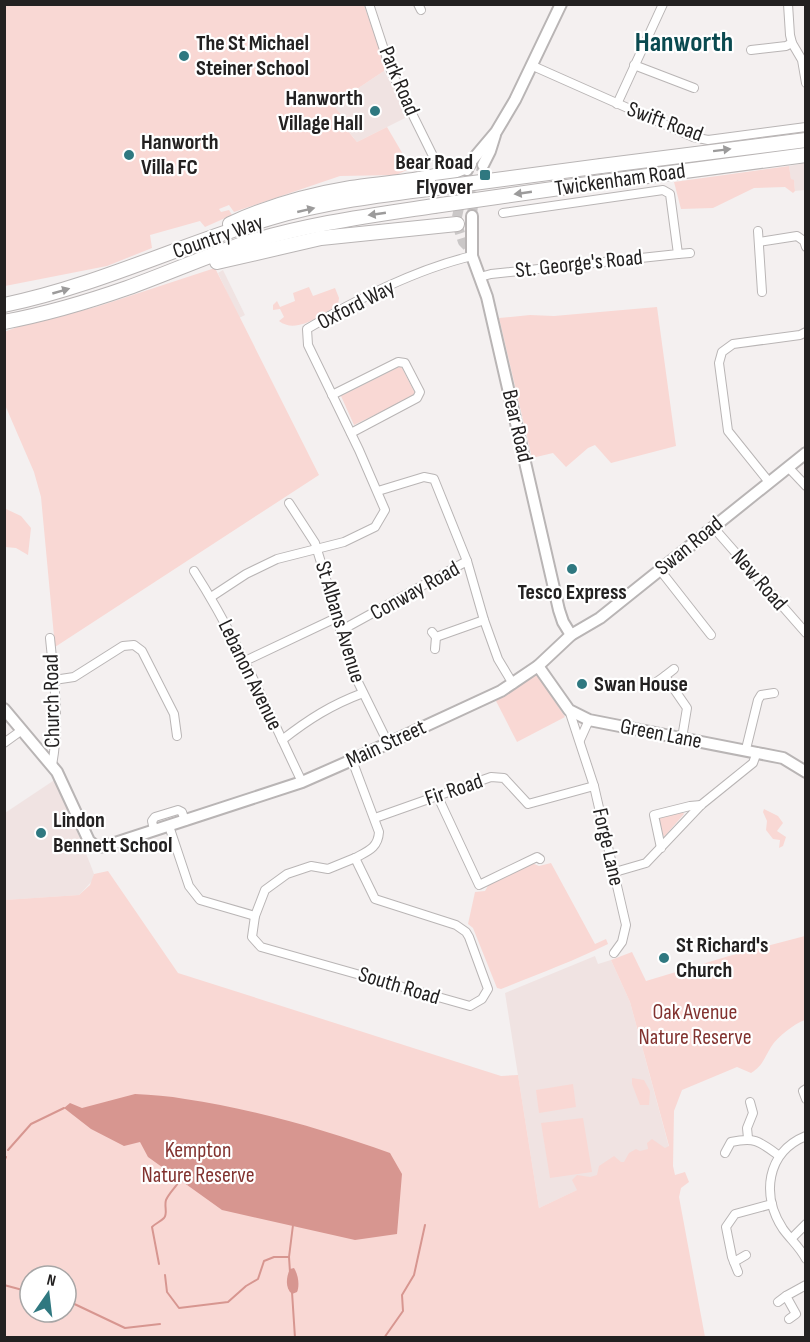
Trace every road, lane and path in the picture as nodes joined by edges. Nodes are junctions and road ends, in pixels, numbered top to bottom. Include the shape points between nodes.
1 (369, 4) edge
2 (561, 4) edge
3 (663, 4) edge
4 (788, 4) edge
5 (792, 43) junction
6 (751, 50) dead end
7 (634, 65) junction
8 (533, 66) junction
9 (806, 83) edge
10 (694, 88) dead end
11 (616, 104) junction
12 (806, 127) edge
13 (806, 140) edge
14 (806, 155) edge
15 (433, 156) dead end
16 (473, 166) joint
17 (436, 188) joint
18 (434, 206) joint
19 (503, 213) dead end
20 (463, 218) joint
21 (758, 231) dead end
22 (759, 242) junction
23 (806, 247) edge
24 (471, 253) junction
25 (690, 253) dead end
26 (678, 254) junction
27 (149, 261) junction
28 (480, 277) junction
29 (126, 288) junction
30 (762, 292) dead end
31 (4, 305) edge
32 (4, 322) edge
33 (806, 332) edge
34 (332, 395) junction
35 (351, 433) junction
36 (806, 453) edge
37 (788, 466) junction
38 (769, 482) junction
39 (806, 486) edge
40 (378, 491) junction
41 (290, 503) dead end
42 (712, 527) junction
43 (318, 550) junction
44 (467, 561) junction
45 (660, 570) junction
46 (194, 571) dead end
47 (211, 597) junction
48 (338, 617) junction
49 (483, 620) junction
50 (340, 631) junction
51 (806, 633) edge
52 (571, 635) junction
53 (711, 635) dead end
54 (50, 638) dead end
55 (435, 650) dead end
56 (245, 662) junction
57 (538, 666) junction
58 (674, 669) dead end
59 (666, 676) junction
60 (54, 680) junction
61 (655, 683) dead end
62 (513, 684) junction
63 (363, 693) junction
64 (774, 693) dead end
65 (4, 709) edge
66 (569, 710) junction
67 (590, 720) junction
68 (22, 730) junction
69 (177, 736) dead end
70 (682, 738) junction
71 (282, 740) junction
72 (580, 740) junction
73 (4, 743) edge
74 (388, 743) junction
75 (752, 751) junction
76 (352, 760) junction
77 (52, 765) junction
78 (805, 771) edge
79 (302, 782) junction
80 (594, 786) junction
81 (437, 795) junction
82 (701, 805) junction
83 (375, 818) junction
84 (185, 821) junction
85 (169, 826) junction
86 (154, 831) junction
87 (661, 848) junction
88 (355, 858) junction
89 (540, 859) dead end
90 (615, 872) junction
91 (255, 916) junction
92 (615, 953) dead end
93 (806, 1089) edge
94 (806, 1098) edge
95 (750, 1101) dead end
96 (806, 1136) edge
97 (724, 1137) dead end
98 (748, 1138) junction
99 (731, 1142) junction
100 (725, 1153) dead end
101 (778, 1155) junction
102 (772, 1204) junction
103 (806, 1224) edge
104 (792, 1238) junction
105 (746, 1255) dead end
106 (806, 1258) edge
107 (734, 1262) junction
108 (738, 1272) dead end
109 (806, 1285) edge
110 (786, 1296) junction
111 (778, 1302) dead end
112 (789, 1319) dead end

1 - 15 street, Park Road via 391,71
2 - 8 street
3 - 7 street
4 - 5 street
5 - 6 street
5 - 9 street via 802,60
7 - 10 street
7 - 11 street
8 - 11 street, Swift Road
8 - 16 street
11 - 12 street, Swift Road via 708,140
17 -> 13 highway, Twickenham Road, bridge
14 -> 18 highway, Twickenham Road, bridge
16 - 27 highway via 446,174 314,195 247,216
27 -> 17 highway, Country Way via 270,218 352,199
18 -> 29 highway, Country Way via 325,222 278,234
19 - 26 street via 663,190 670,194
20 - 24 street, Bear Road
20 - 29 highway via 321,238 246,254
21 - 22 street
22 - 23 street via 797,236
22 - 30 street
24 - 28 street, Bear Road
24 - 34 street, Oxford Way via 347,305 307,330 308,345
25 - 26 street, St. George's Road
26 - 28 street, St. George's Road
31 -> 27 highway, Country Way via 67,290
28 - 52 street, Bear Road via 559,610
29 - 32 highway, Country Way
33 - 38 street via 733,344 722,352 719,363 728,431
34 - 35 street, Oxford Way
34 - 35 street via 398,362 405,363 420,392 417,398
35 - 40 street, Oxford Way
36 - 37 street, Swan Road
37 - 38 street, Swan Road
37 - 39 street
38 - 42 street, Swan Road
40 - 43 street, Oxford Way via 385,510 375,527
40 - 44 street via 424,477 434,479
41 - 43 street, St Albans Avenue
42 - 45 street, Swan Road
42 - 51 street, New Road
43 - 47 street via 277,559
43 - 48 street, St Albans Avenue
44 - 49 street, Conway Road
44 - 50 street, Conway Road
45 - 52 street, Swan Road via 589,626
45 - 53 street
46 - 47 street, Lebanon Avenue
47 - 56 street, Lebanon Avenue
48 - 50 street, St Albans Avenue
48 - 56 street
49 - 55 street via 434,635
49 - 62 street, Conway Road
50 - 63 street, St Albans Avenue
52 - 57 street, Main Street
54 - 60 street, Church Road
56 - 71 street, Lebanon Avenue
57 - 62 street, Main Street
57 - 66 street, Green Lane
58 - 59 street
59 - 61 street
59 - 70 street via 687,708
60 - 69 street via 74,677 123,646 134,645 142,651 174,714
60 - 77 street, Church Road
62 - 74 street, Main Street
63 - 71 street via 334,704
63 - 74 street, St Albans Avenue
64 - 75 street via 761,695 758,700
65 - 68 street
66 - 67 street, Green Lane
66 - 72 street, Forge Lane
67 - 70 street, Green Lane
67 - 72 street
68 - 73 street
68 - 77 street
70 - 75 street, Green Lane
71 - 79 street, Lebanon Avenue
72 - 80 street, Forge Lane
74 - 76 street, Main Street
75 - 78 street, Green Lane via 783,758
75 - 82 street via 753,763
76 - 79 street, Main Street
76 - 83 street, South Road
77 - 86 street, Main Street via 92,844 106,846
79 - 84 street, Main Street
80 - 81 street, Fir Road via 528,804 504,778 490,777
80 - 90 street, Forge Lane
81 - 83 street, Fir Road
81 - 89 street via 479,885 537,857
82 - 87 street
82 - 87 street via 654,815
83 - 88 street, South Road via 378,840 373,848
84 - 85 street, Main Street
84 - 86 street via 178,810 155,817
85 - 86 street, Main Street
85 - 91 street via 189,886 200,900
87 - 90 street via 646,863
88 - 91 street, South Road via 328,869 311,866 287,874 265,890
88 - 91 street, South Road via 375,899 456,925 466,932 488,988 482,999 470,1006 261,947 252,937
90 - 92 street, Forge Lane via 626,926
93 - 94 street
95 - 98 street via 753,1113
96 - 101 street
97 - 99 street
98 - 99 street
98 - 101 street via 758,1140
99 - 100 street
101 - 102 street via 769,1181
102 - 104 street via 783,1229
102 - 107 street via 735,1214 726,1227
103 - 104 street
104 - 106 street
105 - 107 street
107 - 108 street
109 - 110 street
110 - 111 street
110 - 112 street via 795,1314

